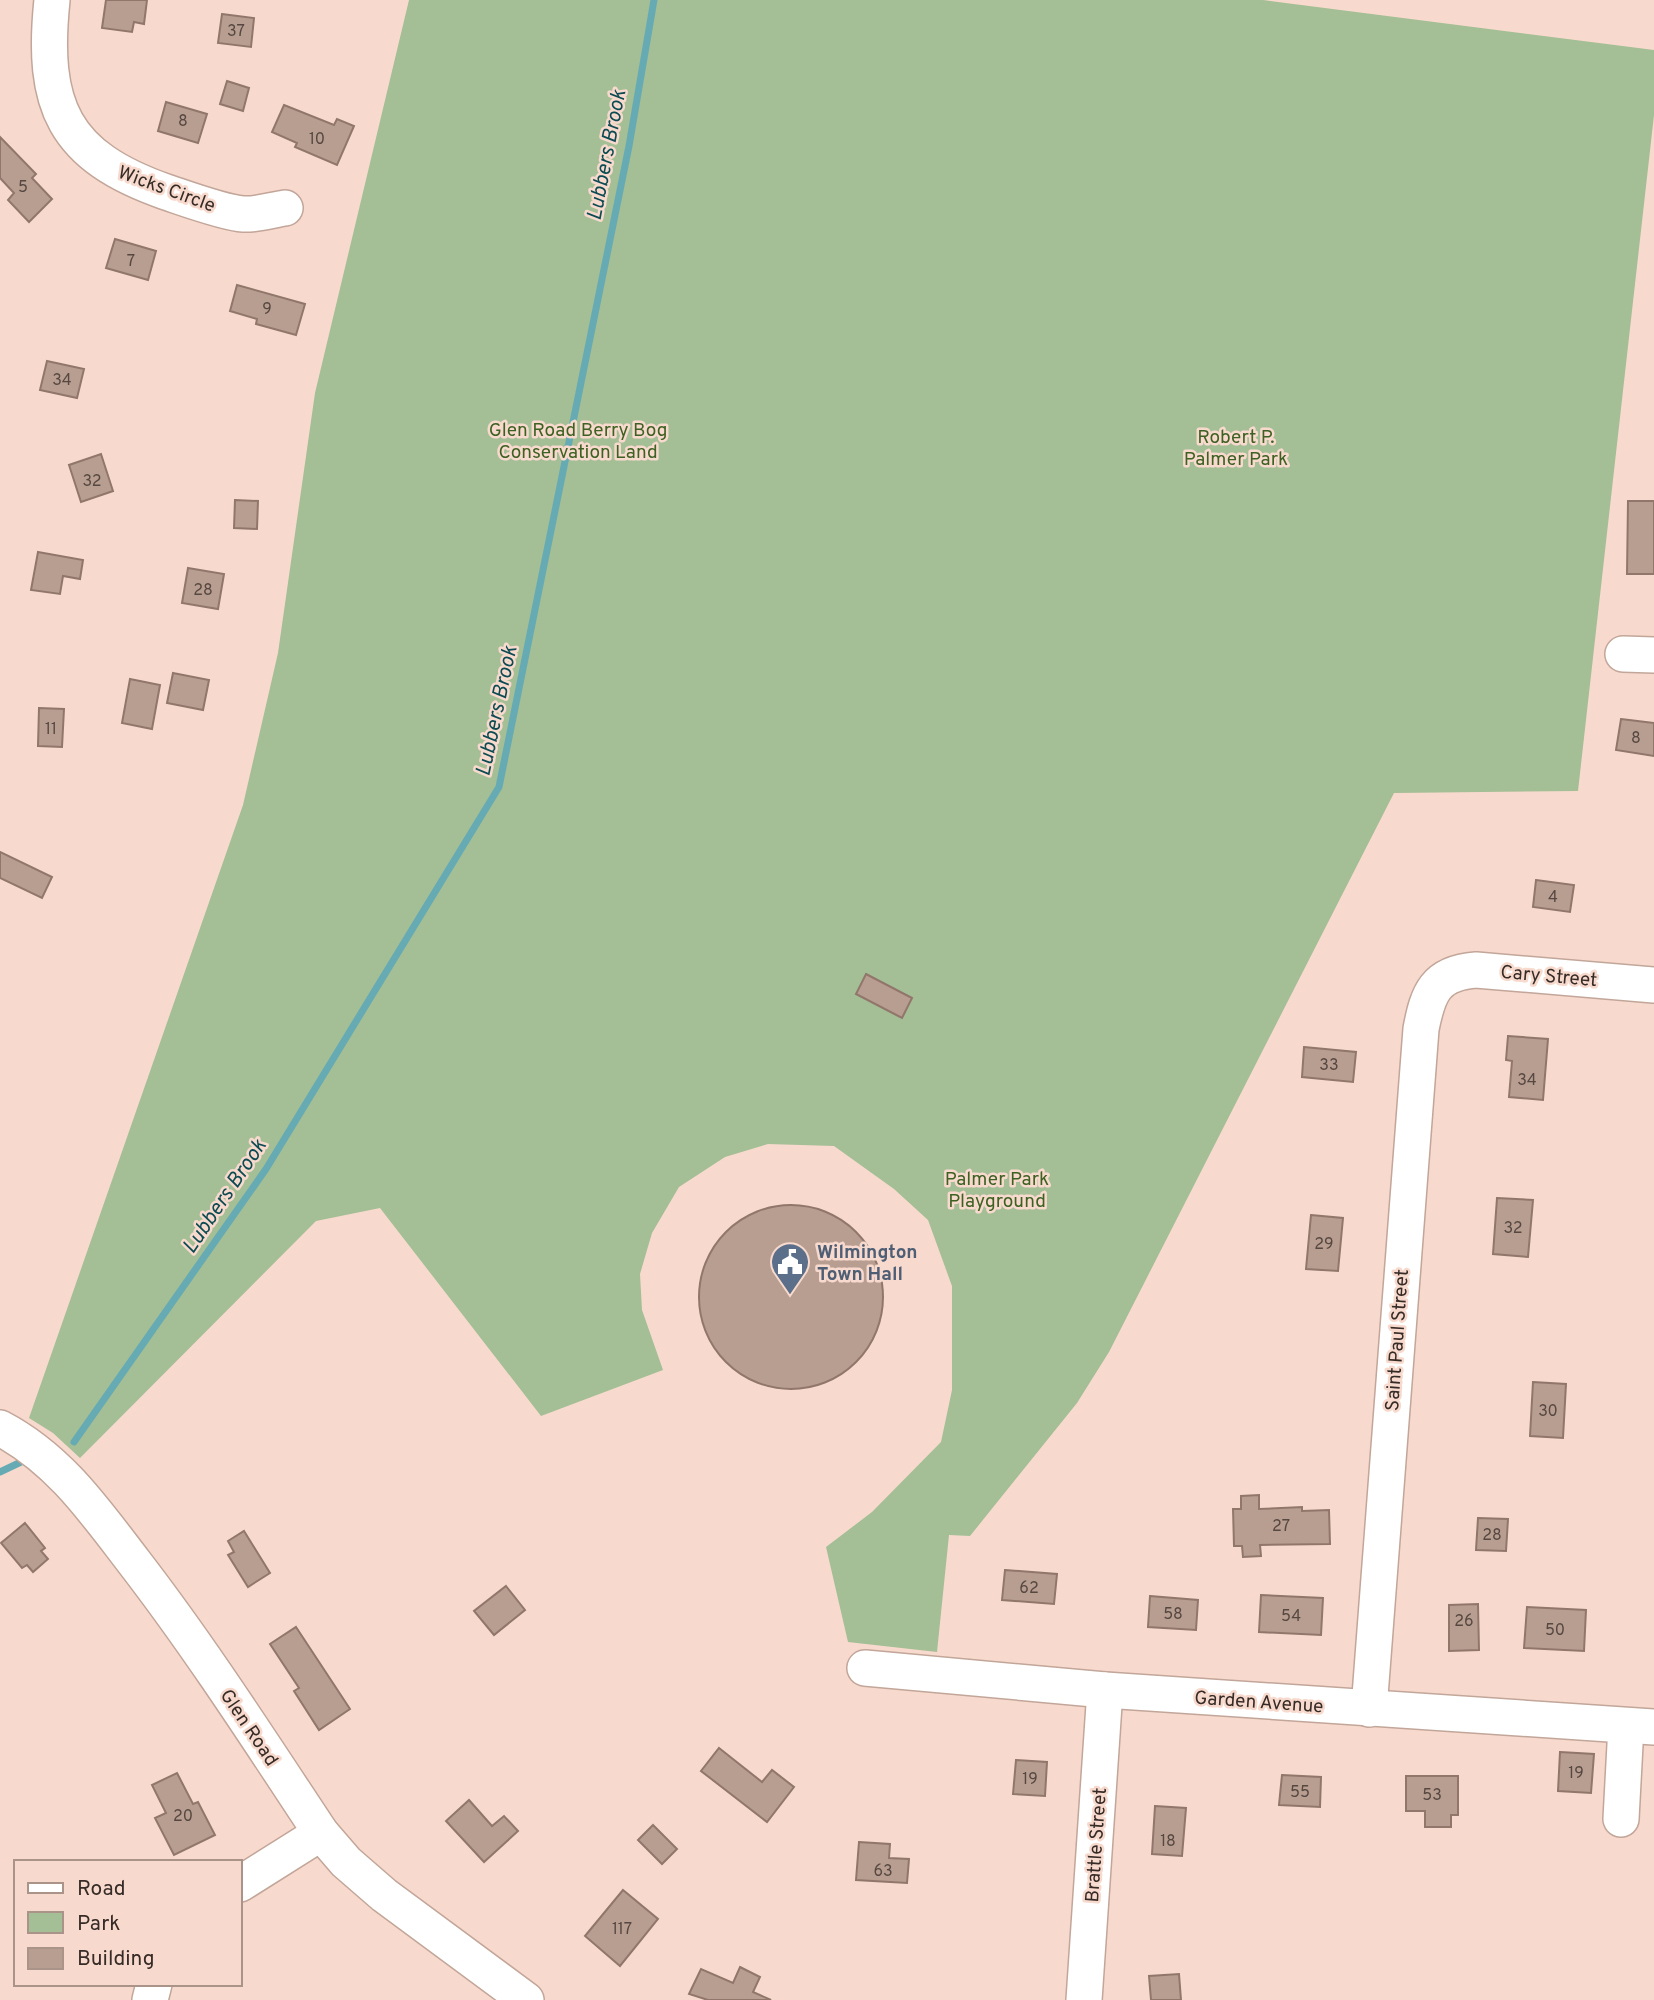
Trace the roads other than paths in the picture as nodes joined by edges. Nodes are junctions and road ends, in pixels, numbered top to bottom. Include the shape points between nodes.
1 (52, 0) edge
2 (285, 208) dead end
3 (1445, 978) joint
4 (1654, 985) edge
5 (0, 1428) edge
6 (865, 1668) dead end
7 (1105, 1690) junction
8 (1369, 1709) junction
9 (1640, 1727) edge
10 (1620, 1819) dead end
11 (321, 1833) junction
12 (242, 1883) edge
13 (526, 2000) edge
14 (1084, 2000) edge

1 - 2 street, Wicks Circle via 51,76 69,128 88,152 134,180 189,199 243,214
3 - 4 street, Cary Street via 1488,970
3 - 8 street, Saint Paul Street via 1427,999 1421,1029
5 - 11 street, Glen Road via 39,1452 82,1494 203,1656
6 - 7 street, Garden Avenue
7 - 8 street, Garden Avenue
7 - 14 street, Brattle Street
8 - 9 street, Garden Avenue
9 - 10 street
11 - 12 street
11 - 13 street, Glen Road via 384,1895

